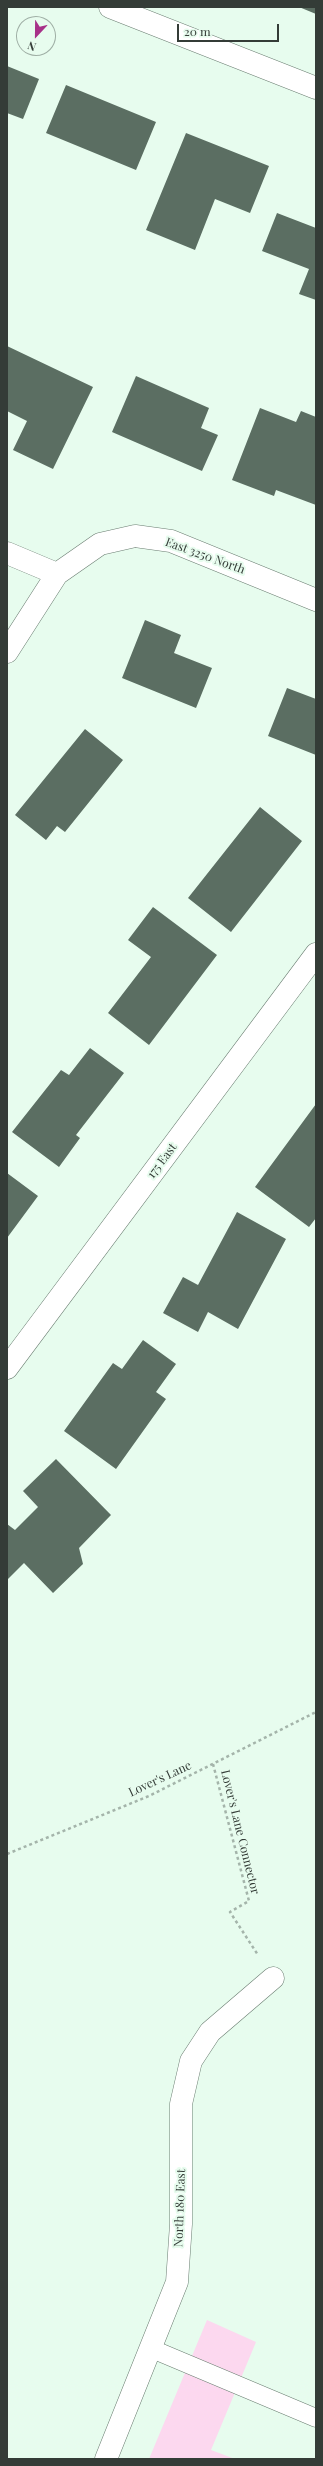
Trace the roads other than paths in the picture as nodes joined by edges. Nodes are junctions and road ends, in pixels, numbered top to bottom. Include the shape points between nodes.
1 (110, 7) edge
2 (316, 88) edge
3 (7, 553) edge
4 (57, 574) junction
5 (316, 600) edge
6 (7, 652) edge
7 (316, 954) edge
8 (7, 1368) edge
9 (273, 1978) road end
10 (152, 2349) junction
11 (316, 2418) edge
12 (106, 2459) edge

1 - 2 street
3 - 4 street
4 - 5 street, East 3250 North via 100,544 135,536 171,541
4 - 6 street
7 - 8 street, 175 East
9 - 10 street, North 180 East via 210,2032 191,2060 181,2104 181,2224 176,2282
10 - 11 lane
10 - 12 street, North 180 East

